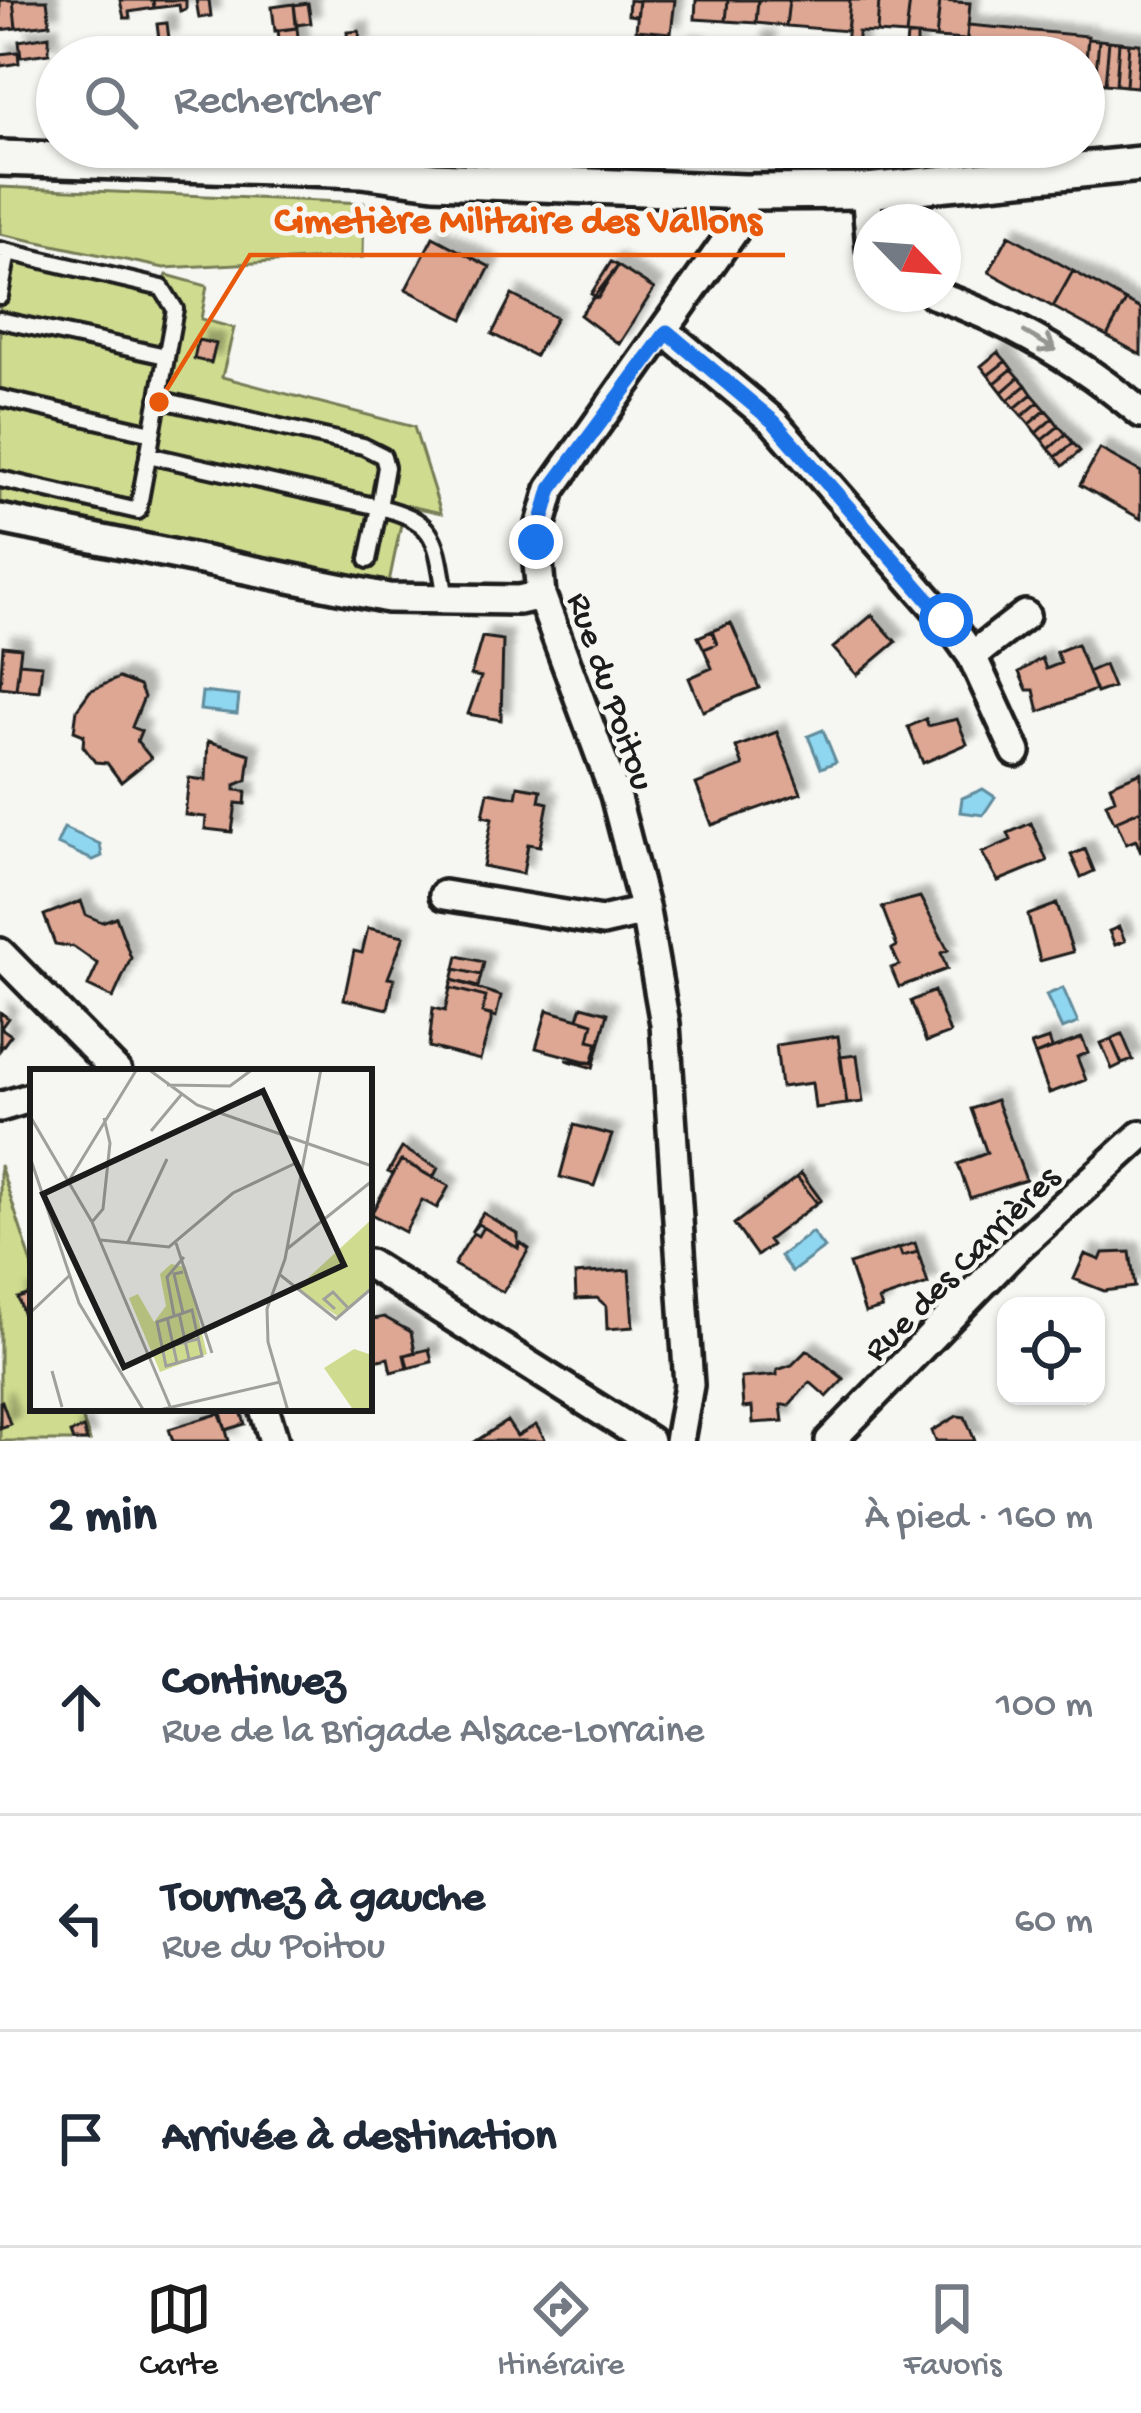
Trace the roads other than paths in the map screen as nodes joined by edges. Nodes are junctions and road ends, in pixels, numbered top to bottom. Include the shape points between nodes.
1 (0, 158) edge
2 (36, 159) edge
3 (1141, 165) edge
4 (302, 168) edge
5 (866, 191) junction
6 (745, 192) junction
7 (867, 204) edge
8 (4, 251) edge
9 (0, 296) edge
10 (961, 305) edge
11 (0, 320) edge
12 (667, 332) junction
13 (166, 356) junction
14 (0, 398) edge
15 (158, 399) junction
16 (1141, 412) edge
17 (152, 433) junction
18 (148, 455) junction
19 (0, 479) edge
20 (379, 507) junction
21 (0, 519) edge
22 (368, 560) dead end
23 (541, 595) junction
24 (446, 599) junction
25 (1025, 615) dead end
26 (972, 656) junction
27 (1016, 752) dead end
28 (443, 895) dead end
29 (645, 911) junction
30 (0, 953) edge
31 (113, 1069) edge
32 (30, 1098) edge
33 (0, 1107) edge
34 (1141, 1135) edge
35 (372, 1266) edge
36 (265, 1411) edge
37 (274, 1441) edge
38 (649, 1441) edge
39 (679, 1441) edge
40 (830, 1441) edge

1 - 2 street
3 - 5 street
4 - 6 street
5 - 6 street
5 - 7 street
6 - 12 street, Rue du Poitou via 738,225
8 - 9 lane
8 - 13 lane via 162,288 175,309
10 -> 16 street via 1078,363
11 - 13 lane
12 - 23 street, Rue du Poitou via 551,489 536,542
12 - 26 street via 774,422
13 - 15 lane
14 - 17 lane
15 - 17 lane
15 - 20 lane via 363,446 383,456 386,467
17 - 18 lane
18 - 19 lane via 138,511
18 - 20 lane
20 - 22 lane
20 - 24 lane via 431,531
21 - 24 street via 388,598
23 - 24 street
23 - 29 street, Rue du Poitou via 615,795
25 - 26 street
26 - 27 street
28 - 29 street via 602,921
29 - 39 street, Rue du Poitou via 665,1024 689,1385
30 - 31 street
32 - 33 street
34 - 40 street, Rue des Carrières via 1018,1247
35 - 38 street
36 - 37 street

